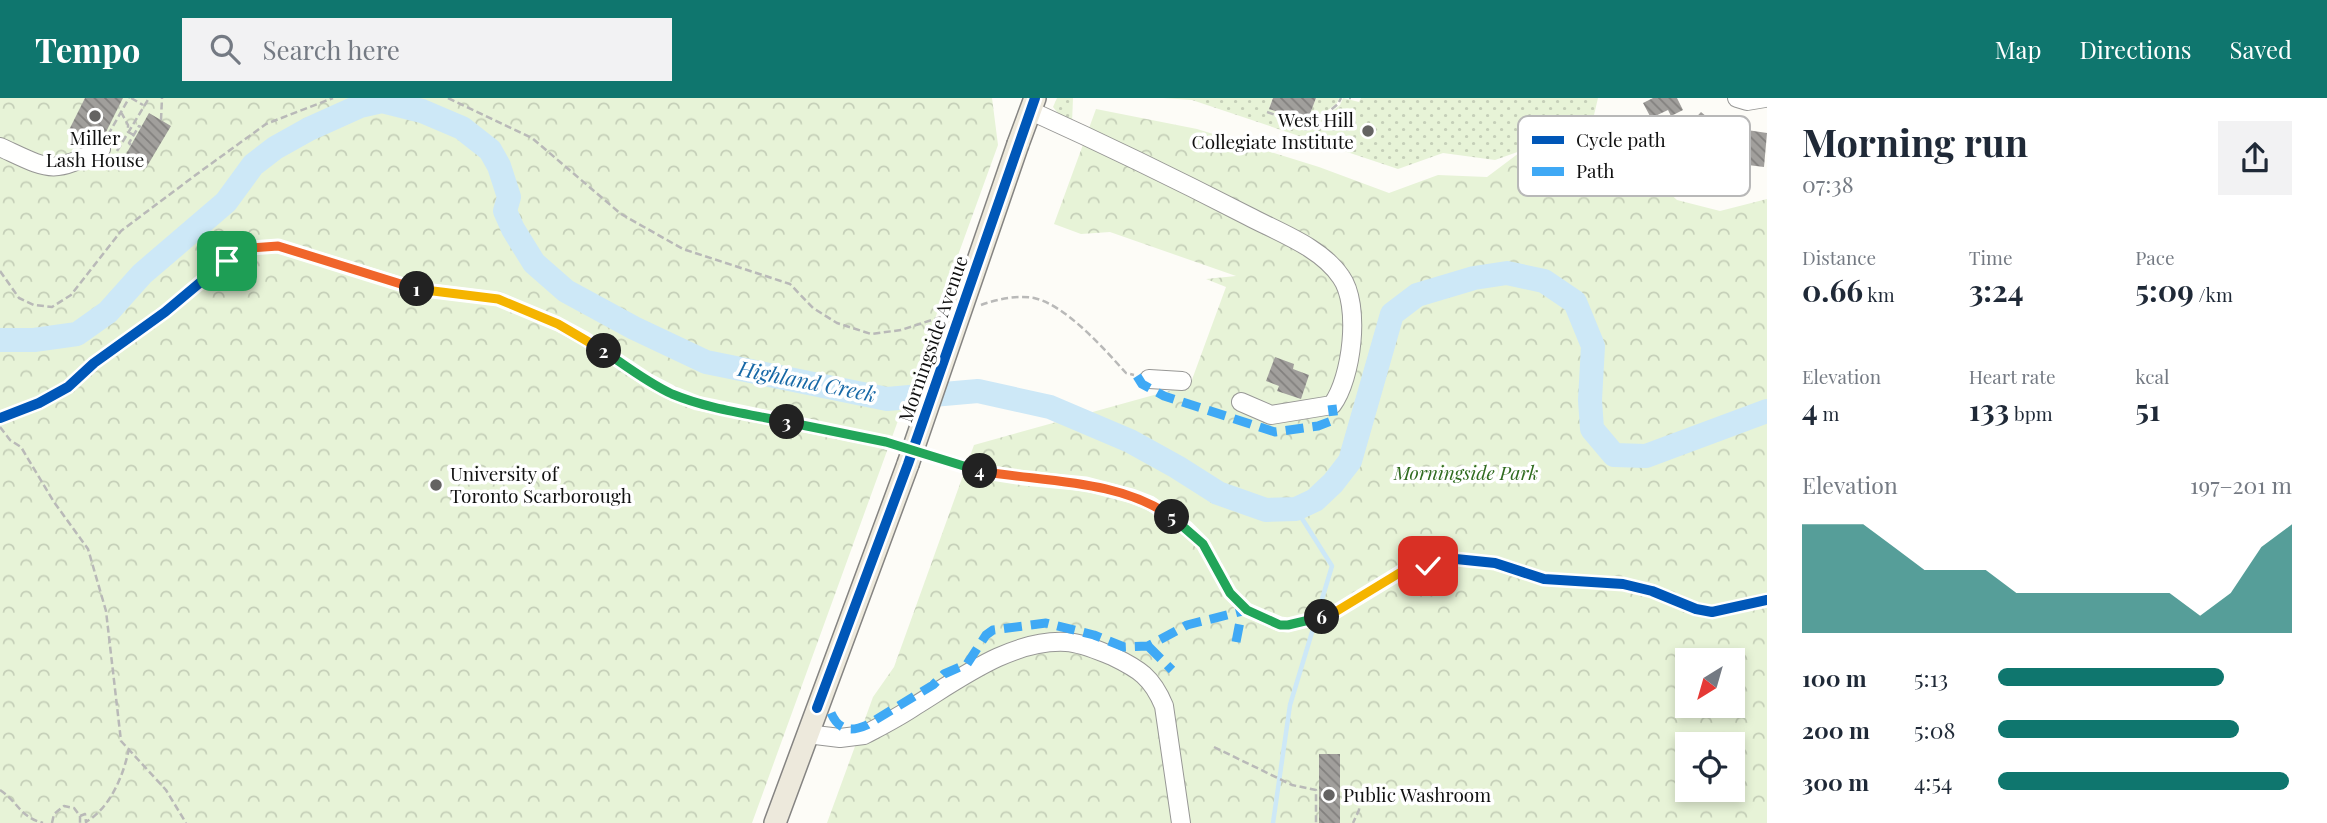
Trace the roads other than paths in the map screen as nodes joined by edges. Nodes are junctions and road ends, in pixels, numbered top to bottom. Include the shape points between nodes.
1 (1738, 98) edge
2 (1765, 98) edge
3 (1033, 105) edge
4 (0, 147) edge
5 (101, 149) road end
6 (1149, 379) road end
7 (1182, 381) dead end
8 (1241, 402) dead end
9 (807, 734) junction
10 (775, 823) edge
11 (1181, 823) edge

1 - 2 street
3 - 8 street via 1311,250 1343,278 1348,290 1349,369 1332,405 1271,415
3 - 9 main road, Morningside Avenue, bridge via 908,464
4 - 5 street via 50,168
6 - 7 street
9 - 10 main road, Morningside Avenue
9 - 11 street via 864,735 993,660 1041,643 1079,644 1139,670 1158,691

